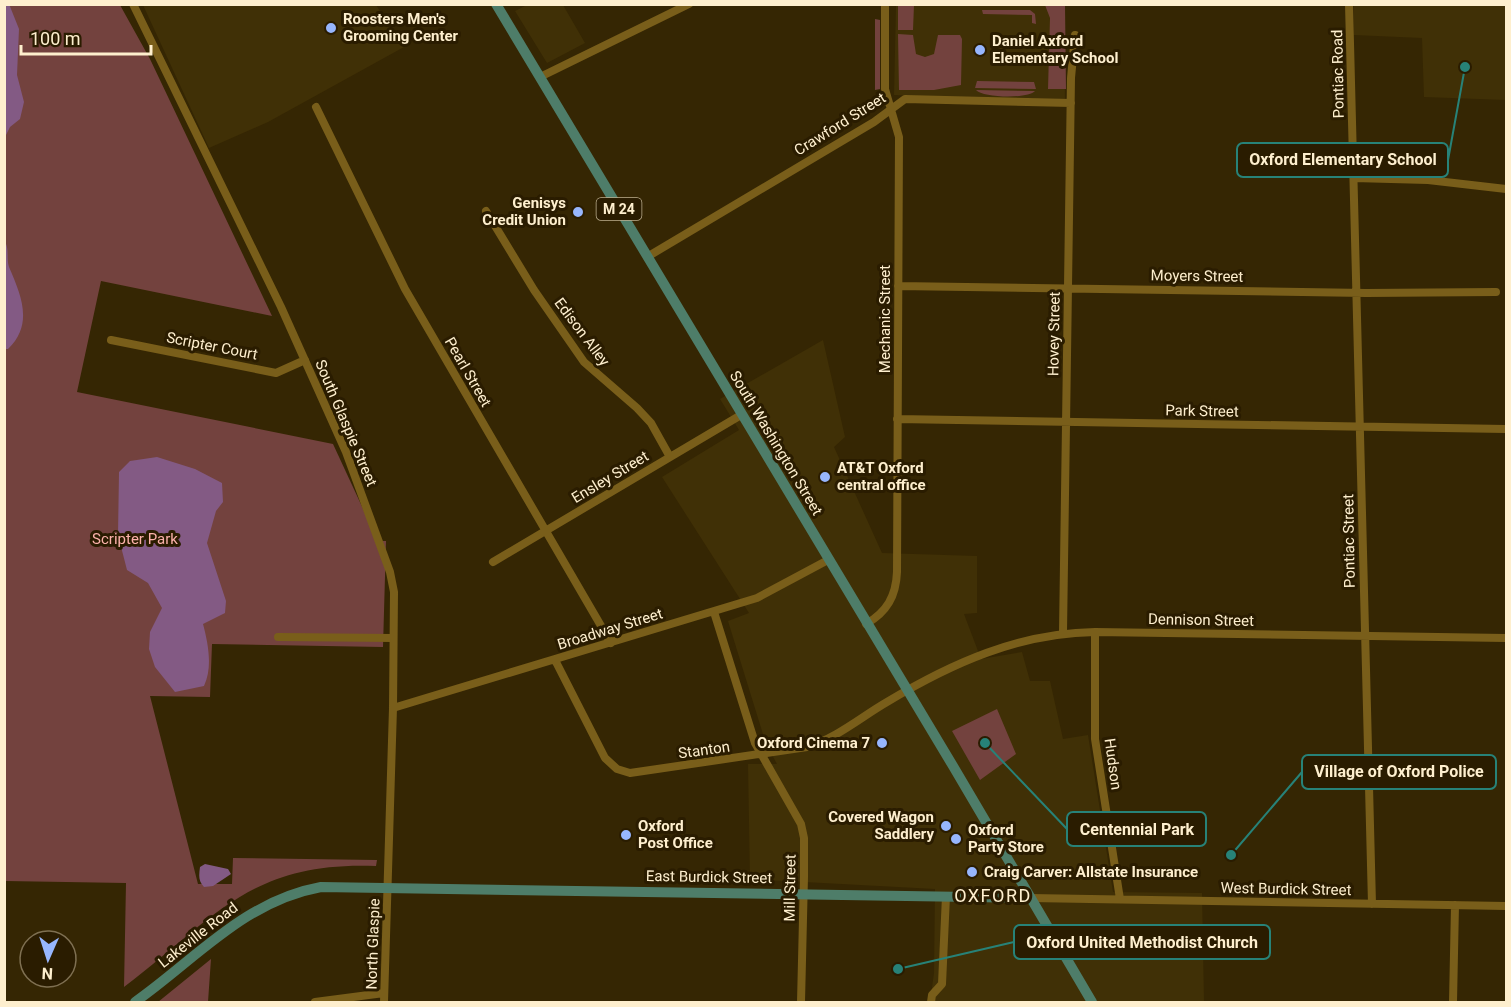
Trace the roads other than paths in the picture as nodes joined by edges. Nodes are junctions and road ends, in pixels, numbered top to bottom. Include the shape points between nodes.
1 (134, 4) edge
2 (496, 4) edge
3 (689, 4) edge
4 (885, 4) edge
5 (1349, 4) edge
6 (1075, 35) dead end
7 (540, 77) junction
8 (1071, 103) junction
9 (316, 107) dead end
10 (891, 109) junction
11 (1354, 178) junction
12 (1506, 189) edge
13 (486, 211) dead end
14 (647, 257) junction
15 (898, 286) junction
16 (1068, 288) junction
17 (1357, 292) junction
18 (1496, 292) dead end
19 (111, 340) dead end
20 (305, 360) junction
21 (741, 415) junction
22 (897, 419) junction
23 (1065, 422) junction
24 (1360, 427) junction
25 (1506, 429) edge
26 (670, 457) junction
27 (544, 532) junction
28 (828, 560) junction
29 (493, 562) dead end
30 (714, 612) junction
31 (866, 624) junction
32 (1095, 632) junction
33 (1063, 633) junction
34 (278, 637) dead end
35 (1365, 637) junction
36 (393, 638) junction
37 (1506, 639) edge
38 (611, 643) junction
39 (555, 660) junction
40 (906, 692) junction
41 (393, 708) junction
42 (762, 755) junction
43 (389, 887) junction
44 (804, 894) junction
45 (946, 896) junction
46 (1030, 898) junction
47 (1120, 899) junction
48 (1372, 904) junction
49 (1455, 905) junction
50 (1506, 906) edge
51 (384, 998) edge
52 (135, 1002) edge
53 (315, 1002) edge
54 (801, 1002) edge
55 (931, 1002) edge
56 (1092, 1002) edge
57 (1453, 1002) edge

1 - 20 street, South Glaspie Street
2 - 7 main road, South Washington Street / M 24
3 - 7 street
4 - 10 street, Mechanic Street via 885,83
5 - 11 street, Pontiac Road
6 - 8 street, Hovey Street
7 - 14 main road, South Washington Street / M 24
8 - 10 street, Crawford Street via 905,99
8 - 16 street, Hovey Street
9 - 27 street, Pearl Street via 394,269
10 - 14 street, Crawford Street
10 - 15 street, Mechanic Street via 899,137
11 - 12 street via 1428,180
11 - 17 street, Pontiac Street
13 - 26 street, Edison Alley via 584,362 651,423
14 - 21 main road, South Washington Street / M 24
15 - 16 street, Moyers Street
15 - 22 street, Mechanic Street
16 - 17 street, Moyers Street
16 - 23 street, Hovey Street
17 - 18 street, Moyers Street
17 - 24 street, Pontiac Street
19 - 20 street, Scripter Court via 276,373
20 - 36 street, South Glaspie Street via 346,452 390,572 394,592
21 - 26 street, Ensley Street
21 - 28 main road, South Washington Street / M 24
22 - 23 street, Park Street
22 - 31 street, Mechanic Street via 896,586 886,609
23 - 24 street, Park Street
23 - 33 street, Hovey Street
24 - 25 street, Park Street
24 - 35 street, Pontiac Street
26 - 27 street, Ensley Street
27 - 29 street, Ensley Street
27 - 38 street, Pearl Street
28 - 30 street, Broadway Street via 769,593
28 - 31 main road, South Washington Street / M 24
30 - 38 street, Broadway Street
30 - 42 street, Mill Street
31 - 40 main road, South Washington Street / M 24
32 - 33 street, Dennison Street
32 - 35 street, Dennison Street
32 - 47 street, Hudson via 1095,739
33 - 40 street, Dennison Street via 982,653
34 - 36 street
35 - 37 street, Dennison Street
35 - 48 street, Pontiac Street
36 - 41 street, South Glaspie Street
38 - 39 street, Broadway Street
39 - 41 street, Broadway Street
39 - 42 street, Stanton via 602,752 616,769 640,773
40 - 42 street, Stanton via 819,743
40 - 46 main road, South Washington Street / M 24
41 - 43 street, South Glaspie Street
42 - 44 street, Mill Street via 801,824
43 - 44 main road, East Burdick Street
43 - 51 street, North Glaspie
43 - 52 main road, Lakeville Road via 321,887 263,906 222,932
44 - 45 main road, East Burdick Street
44 - 54 street, Mill Street
45 - 46 main road, East Burdick Street
45 - 55 street via 942,984
46 - 47 street, West Burdick Street
46 - 56 main road, M 24
47 - 48 street, West Burdick Street
48 - 49 street, West Burdick Street
49 - 50 street, West Burdick Street
49 - 57 street
51 - 53 street

